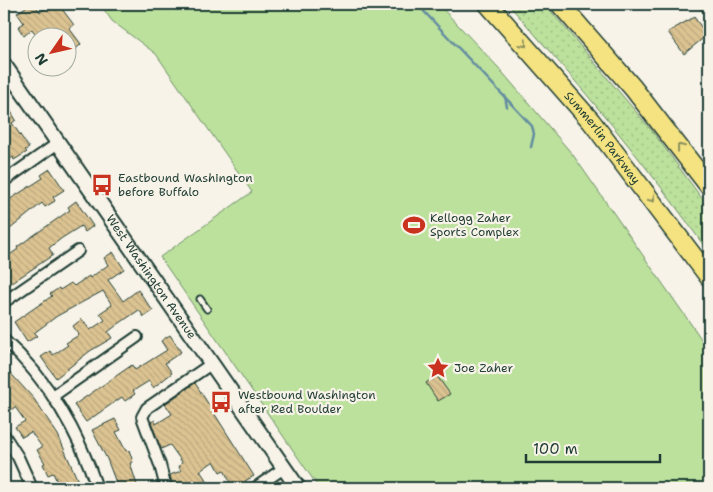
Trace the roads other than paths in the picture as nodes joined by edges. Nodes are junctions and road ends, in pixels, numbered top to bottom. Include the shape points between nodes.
1 (488, 4) edge
2 (560, 4) edge
3 (570, 4) edge
4 (612, 63) junction
5 (4, 65) edge
6 (58, 143) junction
7 (4, 181) edge
8 (709, 186) edge
9 (78, 251) dead end
10 (709, 277) edge
11 (200, 299) dead end
12 (4, 302) edge
13 (207, 309) dead end
14 (137, 337) dead end
15 (4, 340) edge
16 (211, 364) junction
17 (52, 396) junction
18 (4, 435) edge
19 (284, 468) junction
20 (32, 488) edge
21 (97, 488) edge
22 (166, 488) edge
23 (255, 488) edge
24 (298, 488) edge

1 -> 10 highway, Summerlin Parkway via 591,121
2 - 4 highway
3 - 4 highway
8 -> 4 highway
5 - 6 main road, West Washington Avenue
6 - 7 street
6 - 16 main road, West Washington Avenue
9 - 12 street
11 - 13 lane
14 - 17 street
15 - 17 street
16 - 19 main road, West Washington Avenue
16 - 22 street via 147,408 142,417
17 - 21 street via 78,440
18 - 20 street
19 - 23 street
19 - 24 main road, West Washington Avenue

